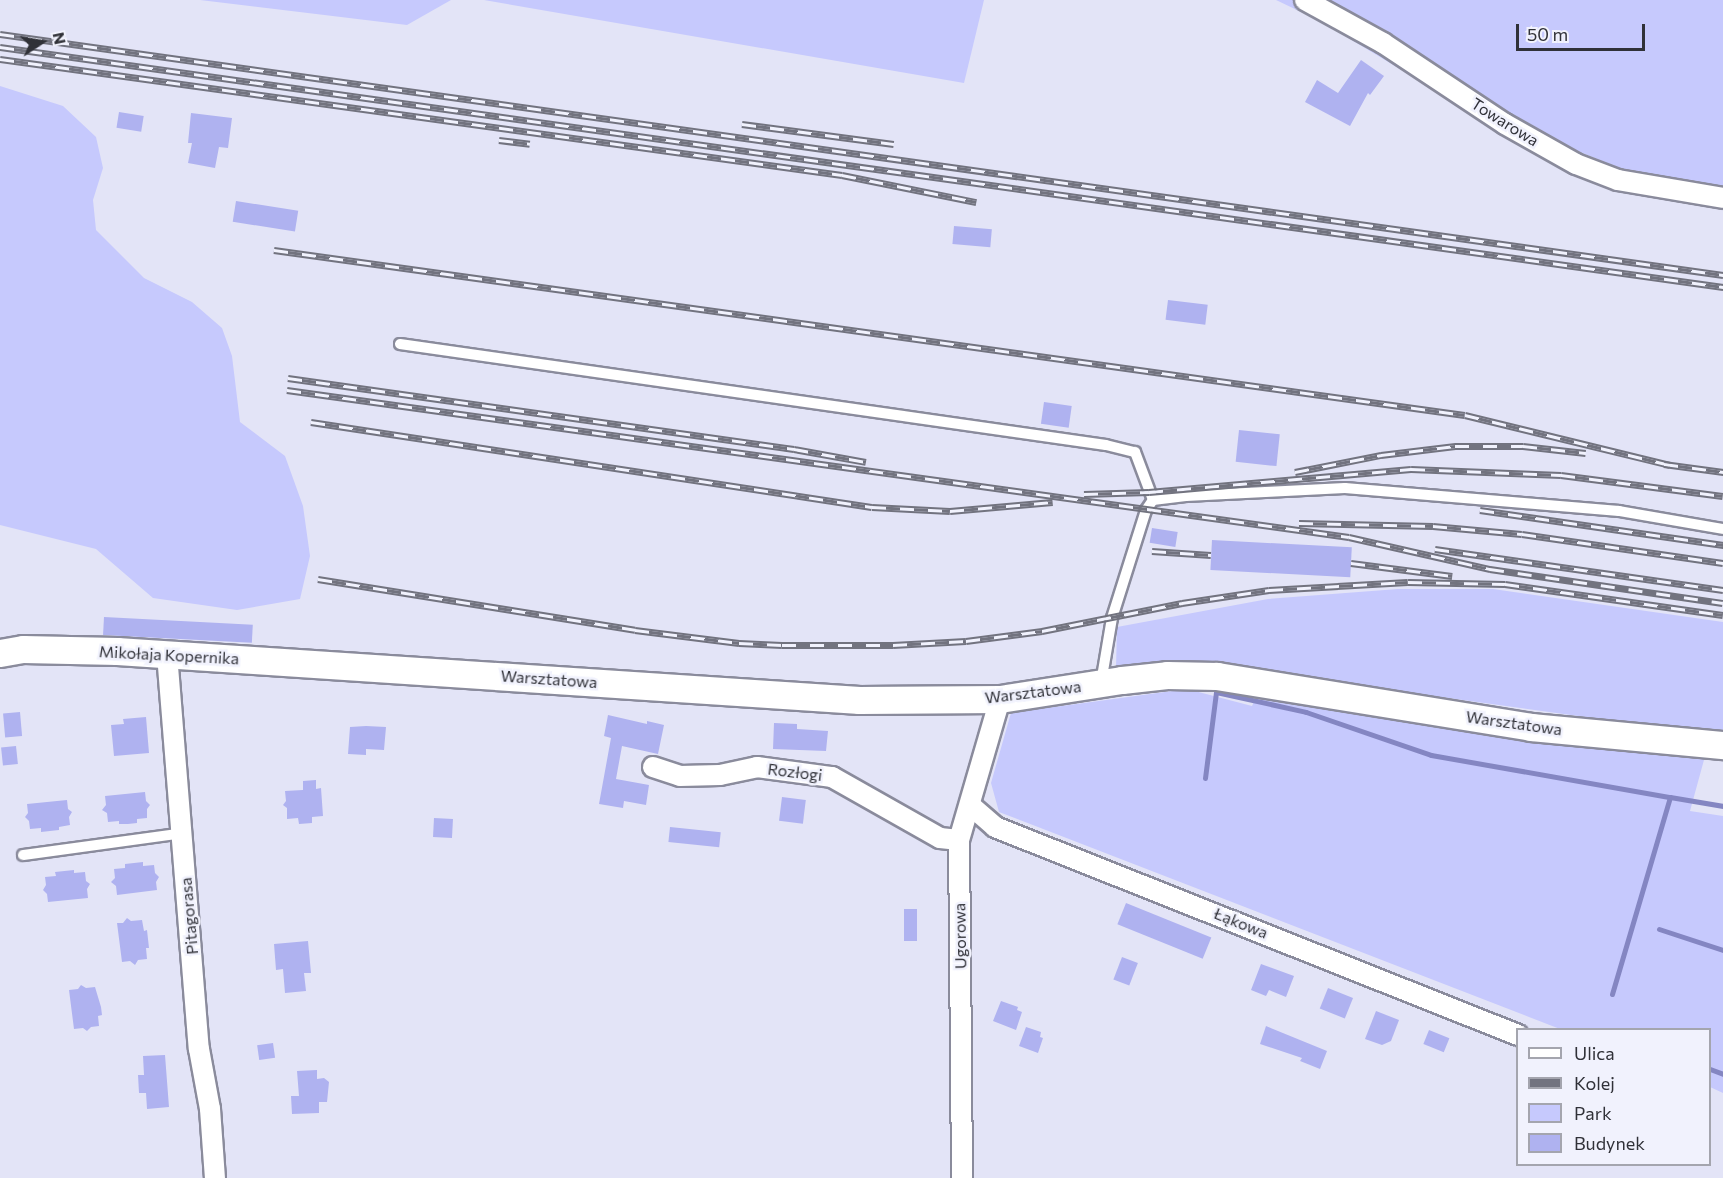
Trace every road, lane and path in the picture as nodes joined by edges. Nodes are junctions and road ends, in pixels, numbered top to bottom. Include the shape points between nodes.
1 (1305, 0) edge
2 (1723, 198) edge
3 (400, 344) dead end
4 (1153, 500) junction
5 (1723, 529) edge
6 (0, 653) edge
7 (167, 654) junction
8 (339, 665) joint
9 (1101, 683) junction
10 (1000, 699) junction
11 (1723, 746) edge
12 (653, 767) dead end
13 (970, 805) junction
14 (183, 833) junction
15 (959, 840) junction
16 (23, 855) dead end
17 (1516, 1034) edge
18 (215, 1178) edge
19 (962, 1178) edge

1 - 2 street, Towarowa via 1383,43 1505,124 1576,164 1618,180
3 - 4 lane via 1107,445 1135,452
4 - 5 lane via 1345,488 1619,511
4 - 9 lane via 1146,510 1112,618
6 - 7 street, Mikołaja Kopernika via 23,650
7 - 8 street, Mikołaja Kopernika
7 - 14 street, Pitagorasa
8 - 10 street, Warsztatowa via 859,700
9 - 10 street, Warsztatowa
9 - 11 street, Warsztatowa via 1167,675 1217,676 1531,727
10 - 13 street, Ugorowa
12 - 15 street, Rozłogi via 680,776 720,776 757,767 824,775 940,838
13 - 15 street, Ugorowa
13 - 17 street, Łąkowa via 994,827
14 - 16 lane
14 - 18 street, Pitagorasa via 200,1049 210,1109
15 - 19 street, Ugorowa

